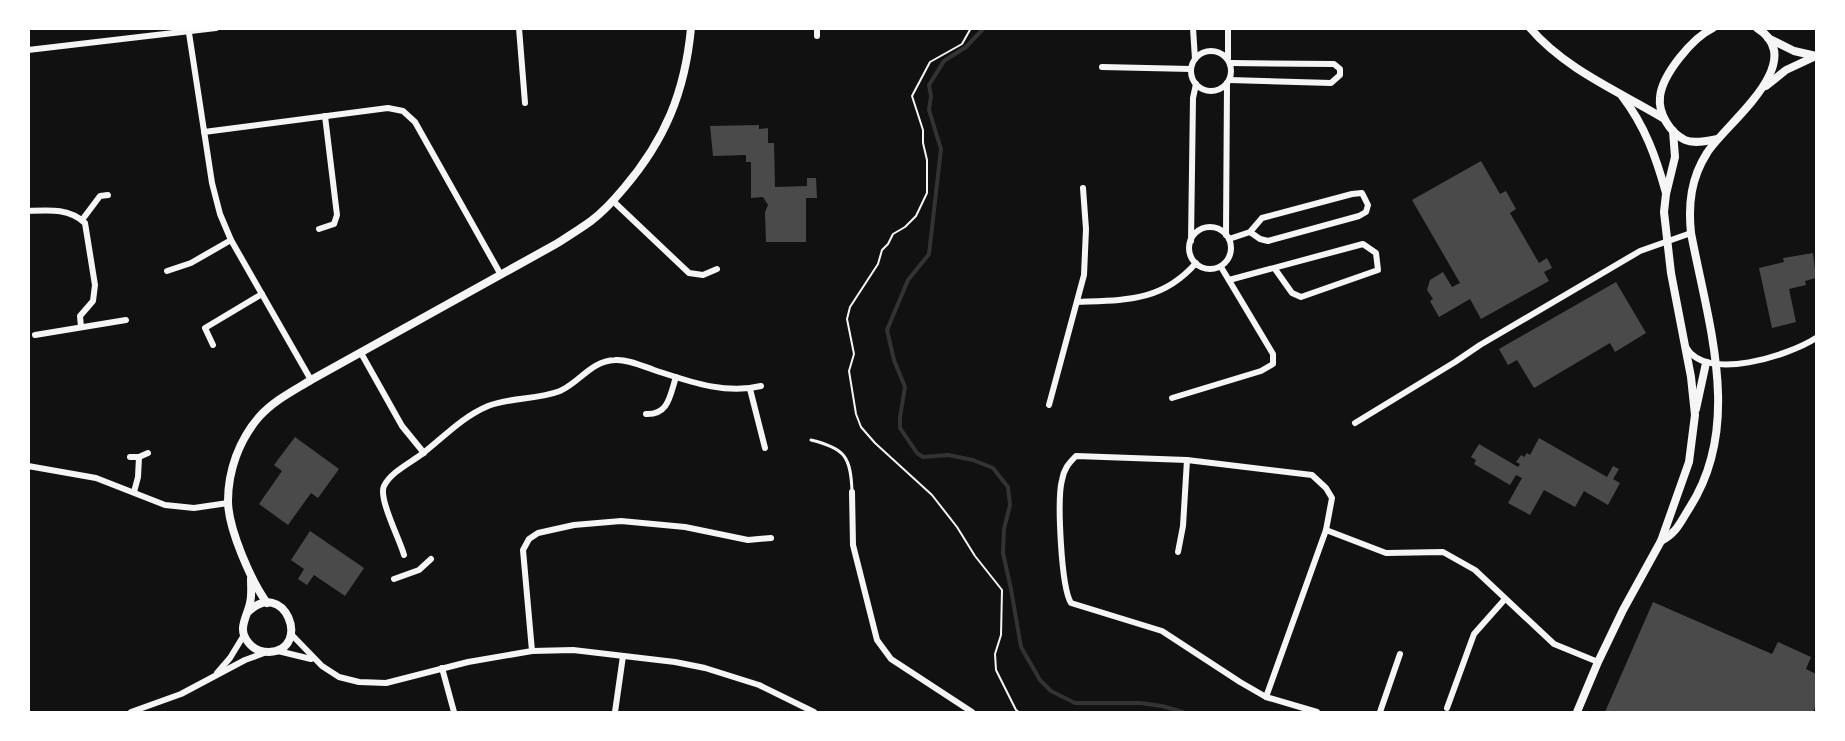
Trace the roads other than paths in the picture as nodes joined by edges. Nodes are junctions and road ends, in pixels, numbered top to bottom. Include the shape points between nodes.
1 (216, 28) edge
2 (519, 28) edge
3 (691, 28) edge
4 (1193, 28) edge
5 (1228, 28) edge
6 (1530, 28) edge
7 (1713, 28) edge
8 (1762, 32) edge
9 (189, 33) junction
10 (28, 50) edge
11 (1816, 56) edge
12 (1195, 58) junction
13 (1229, 60) junction
14 (1102, 67) dead end
15 (1191, 69) junction
16 (1228, 82) junction
17 (1196, 84) junction
18 (1763, 88) junction
19 (1620, 94) junction
20 (525, 103) dead end
21 (325, 116) junction
22 (1663, 118) junction
23 (1673, 130) junction
24 (204, 132) junction
25 (1717, 139) junction
26 (1083, 188) dead end
27 (1666, 194) junction
28 (108, 195) dead end
29 (612, 201) junction
30 (28, 212) edge
31 (82, 220) junction
32 (319, 230) dead end
33 (1250, 232) junction
34 (1691, 233) junction
35 (1227, 237) junction
36 (231, 240) junction
37 (1191, 241) junction
38 (1667, 242) junction
39 (1196, 263) junction
40 (1221, 267) junction
41 (717, 269) dead end
42 (1275, 269) junction
43 (167, 271) dead end
44 (501, 275) junction
45 (1229, 280) junction
46 (262, 294) junction
47 (1077, 302) junction
48 (126, 320) dead end
49 (81, 327) junction
50 (35, 334) dead end
51 (1816, 338) edge
52 (1684, 344) junction
53 (213, 345) dead end
54 (362, 353) junction
55 (1706, 363) junction
56 (1716, 365) junction
57 (676, 377) junction
58 (311, 380) junction
59 (761, 386) dead end
60 (750, 389) junction
61 (1172, 398) dead end
62 (1049, 405) dead end
63 (646, 414) dead end
64 (1695, 415) junction
65 (1355, 423) dead end
66 (811, 440) dead end
67 (765, 448) dead end
68 (148, 453) dead end
69 (424, 453) junction
70 (130, 457) dead end
71 (139, 458) junction
72 (1187, 460) junction
73 (28, 466) edge
74 (134, 492) junction
75 (852, 492) joint
76 (228, 503) junction
77 (1326, 531) junction
78 (771, 538) dead end
79 (1661, 541) junction
80 (1178, 552) dead end
81 (404, 555) dead end
82 (431, 559) dead end
83 (251, 578) junction
84 (394, 579) dead end
85 (1505, 599) junction
86 (267, 603) junction
87 (247, 613) junction
88 (244, 634) junction
89 (291, 634) junction
90 (271, 651) junction
91 (532, 651) junction
92 (1400, 654) dead end
93 (623, 656) junction
94 (315, 660) junction
95 (1598, 662) junction
96 (442, 668) junction
97 (212, 678) junction
98 (1266, 696) junction
99 (1447, 708) dead end
100 (131, 712) edge
101 (454, 712) edge
102 (615, 712) edge
103 (814, 712) edge
104 (972, 712) edge
105 (1317, 712) edge
106 (1380, 712) edge
107 (1577, 712) edge

1 - 9 street
2 - 20 street
3 - 29 street via 688,60 668,124 643,165
4 - 12 street
5 - 13 street
6 - 19 street via 1568,62
7 - 22 street via 1694,42 1664,80 1659,98
8 - 11 street via 1787,48
8 - 18 street via 1773,56
9 - 10 street
9 - 24 street
11 - 18 street via 1786,70
12 - 13 street via 1209,50 1223,53
12 - 15 street
13 - 16 street via 1232,75
13 - 16 street via 1334,64 1340,75 1331,83
14 - 15 street
15 - 17 street
16 - 17 street via 1214,91
16 - 35 street
17 - 37 street
18 - 25 street
19 - 22 street
19 - 27 street via 1634,111 1650,143
21 - 24 street
21 - 32 street via 337,215 334,224
21 - 44 street via 388,108 403,111 415,122
22 - 23 street
23 - 25 street via 1693,142
23 - 27 street via 1675,157
24 - 36 street via 219,214
25 - 34 street via 1706,153 1693,184
26 - 47 street via 1084,275
27 - 38 street
28 - 31 street via 100,196
29 - 41 street via 689,273 703,275
29 - 44 street via 556,244
30 - 31 street via 60,211
31 - 49 street via 95,285 93,301 80,316
33 - 33 street via 1262,218 1352,194 1362,193 1368,205 1359,216 1268,241
33 - 35 street
34 - 38 street
34 - 56 street
35 - 37 street via 1217,229 1207,228
35 - 40 street via 1230,255
36 - 43 street via 191,263
36 - 46 street
37 - 39 street via 1190,253
38 - 52 street
38 - 65 street via 1612,267
39 - 40 street via 1208,269
39 - 47 street via 1176,283 1160,292 1137,299
40 - 45 street
42 - 42 street via 1363,244 1376,253 1379,266 1378,270 1301,297 1292,293
42 - 45 street
44 - 54 street
45 - 61 street via 1273,354 1273,364
46 - 53 street via 205,328
46 - 58 street
47 - 62 street
48 - 49 street
49 - 50 street
51 - 56 street via 1779,355
52 - 55 street
52 - 64 street
54 - 58 street
54 - 69 street via 402,426
55 - 56 street
55 - 64 street
56 - 79 street via 1718,410 1708,473 1672,536
57 - 60 street via 721,388
57 - 63 street via 663,411
57 - 69 street via 633,363 602,362 559,391 507,400 479,411
58 - 76 street via 277,401 244,438 232,468
59 - 60 street
60 - 67 street
64 - 79 street via 1689,462
66 - 75 lane via 835,447 846,457 852,471
68 - 71 street
69 - 81 street via 394,475 382,495
70 - 71 street
71 - 74 street
72 - 77 street via 1312,475 1332,498
72 - 80 street
72 - 98 street via 1076,456 1066,465 1061,482 1066,596 1078,606 1162,631
73 - 74 street via 96,478
74 - 76 street via 172,506 194,508
75 - 104 street via 853,545 877,640 891,659
76 - 83 street
77 - 85 street via 1386,553 1443,552 1475,570
77 - 98 street
78 - 91 street via 748,540 685,527 621,521 538,533 523,550
79 - 95 street
82 - 84 street via 419,570
83 - 86 street
83 - 87 street
85 - 95 street via 1554,644
85 - 99 street via 1474,634
86 - 87 street
86 - 89 street via 287,612
87 - 88 street
88 - 90 street via 252,647
88 - 97 street
89 - 90 street via 282,647
89 - 94 street
90 - 94 street
90 - 97 street
91 - 93 street via 573,650
91 - 96 street
92 - 106 street
93 - 102 street
93 - 103 street via 716,672 759,685
94 - 96 street via 339,677 359,682 386,682
95 - 107 street
96 - 101 street
97 - 100 street
98 - 105 street

